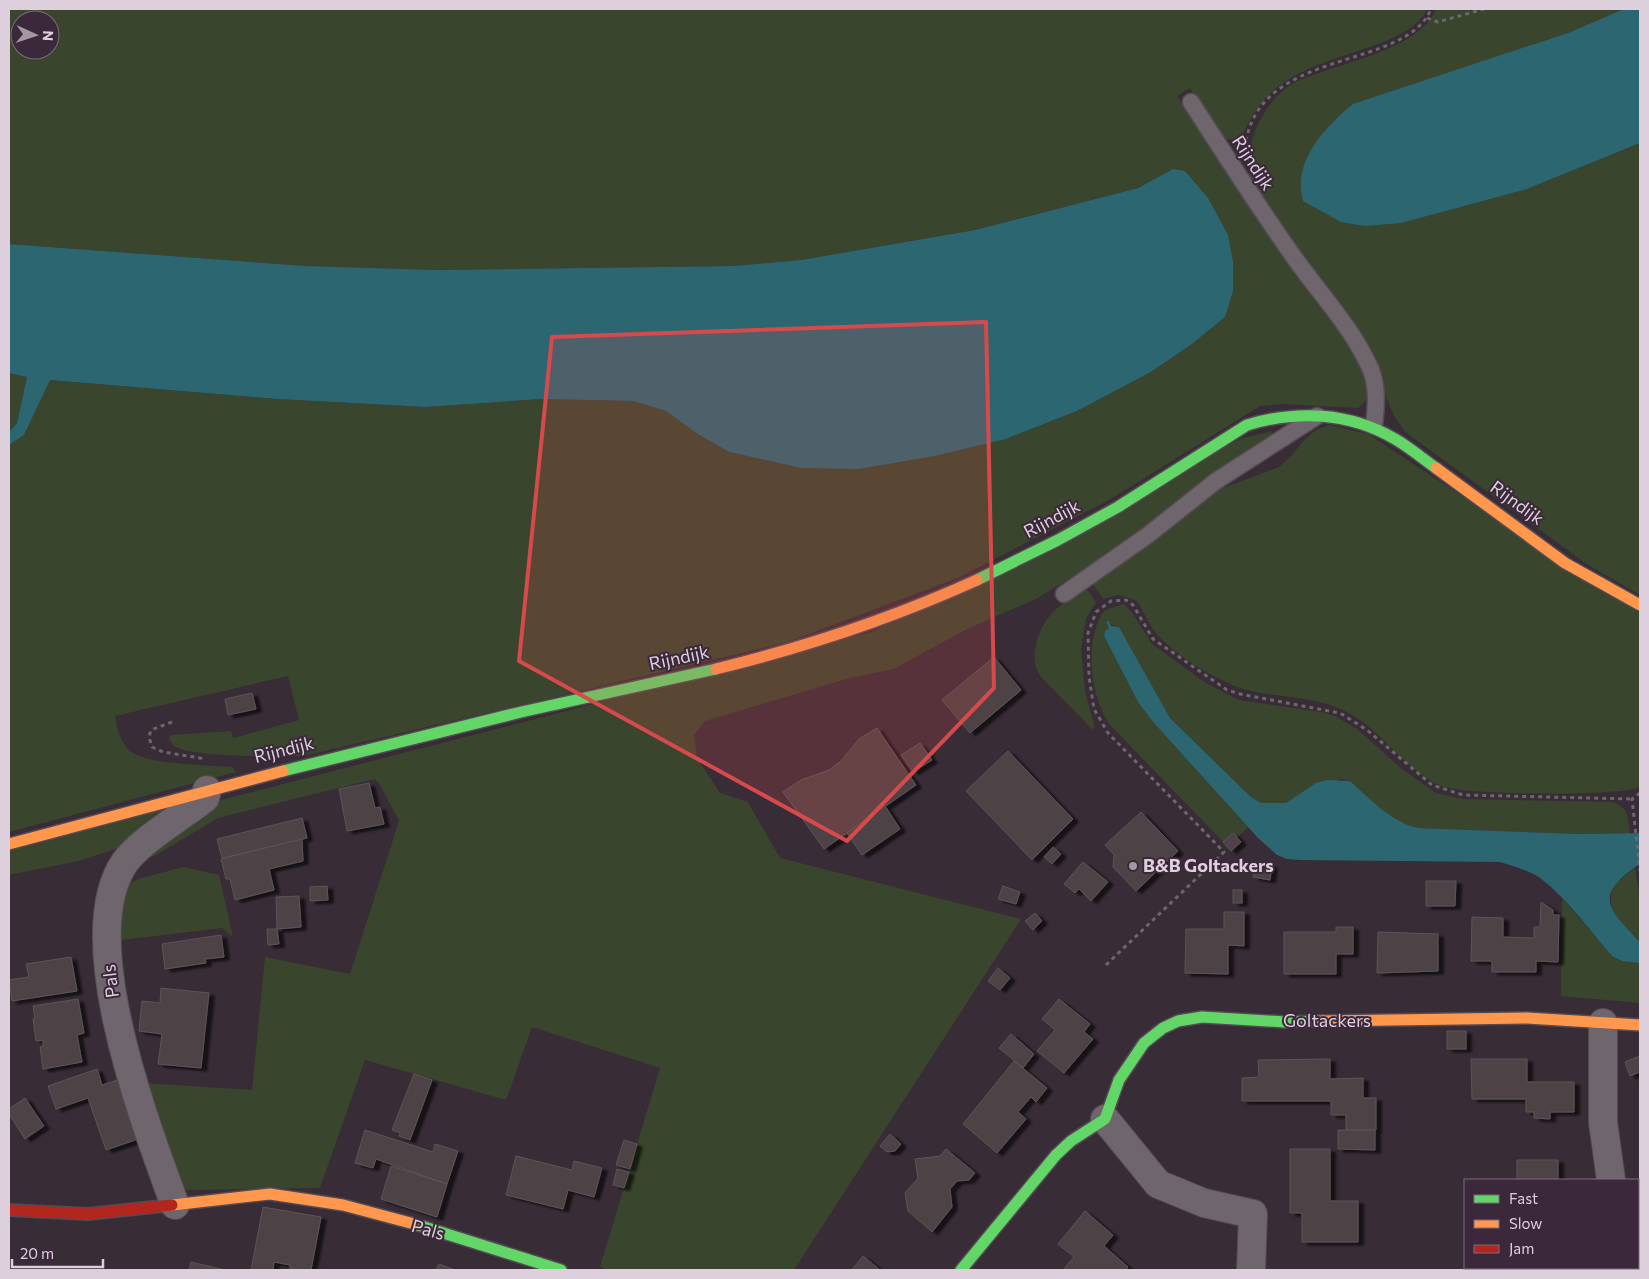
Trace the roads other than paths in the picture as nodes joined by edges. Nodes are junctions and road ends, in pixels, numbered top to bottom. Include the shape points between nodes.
1 (1191, 102) dead end
2 (1319, 415) junction
3 (1374, 426) junction
4 (1064, 594) dead end
5 (1640, 605) edge
6 (207, 790) junction
7 (9, 844) edge
8 (1603, 1023) junction
9 (1640, 1025) edge
10 (1105, 1119) junction
11 (1610, 1179) edge
12 (175, 1205) junction
13 (9, 1210) edge
14 (560, 1270) edge
15 (961, 1270) edge
16 (1252, 1270) edge

1 - 3 lane, Rijndijk via 1242,184 1356,342 1374,383
2 - 3 street, Rijndijk via 1343,416
2 - 4 lane via 1216,481 1148,535
2 - 6 street, Rijndijk via 1267,418 1246,426 1116,508 1002,568 868,625 714,671 524,712
3 - 5 street, Rijndijk via 1565,563
6 - 7 street, Rijndijk
6 - 12 street, Pals via 205,798 126,860 112,889 107,910 112,994 121,1040
8 - 9 street, Goltackers
8 - 10 street, Goltackers via 1527,1018 1285,1022 1202,1018 1178,1021 1144,1043 1118,1080
8 - 11 street via 1603,1122
10 - 15 street via 1056,1155
10 - 16 street via 1158,1184 1204,1203 1253,1214
12 - 13 street, Pals via 88,1214
12 - 14 street, Pals via 270,1194 317,1199

